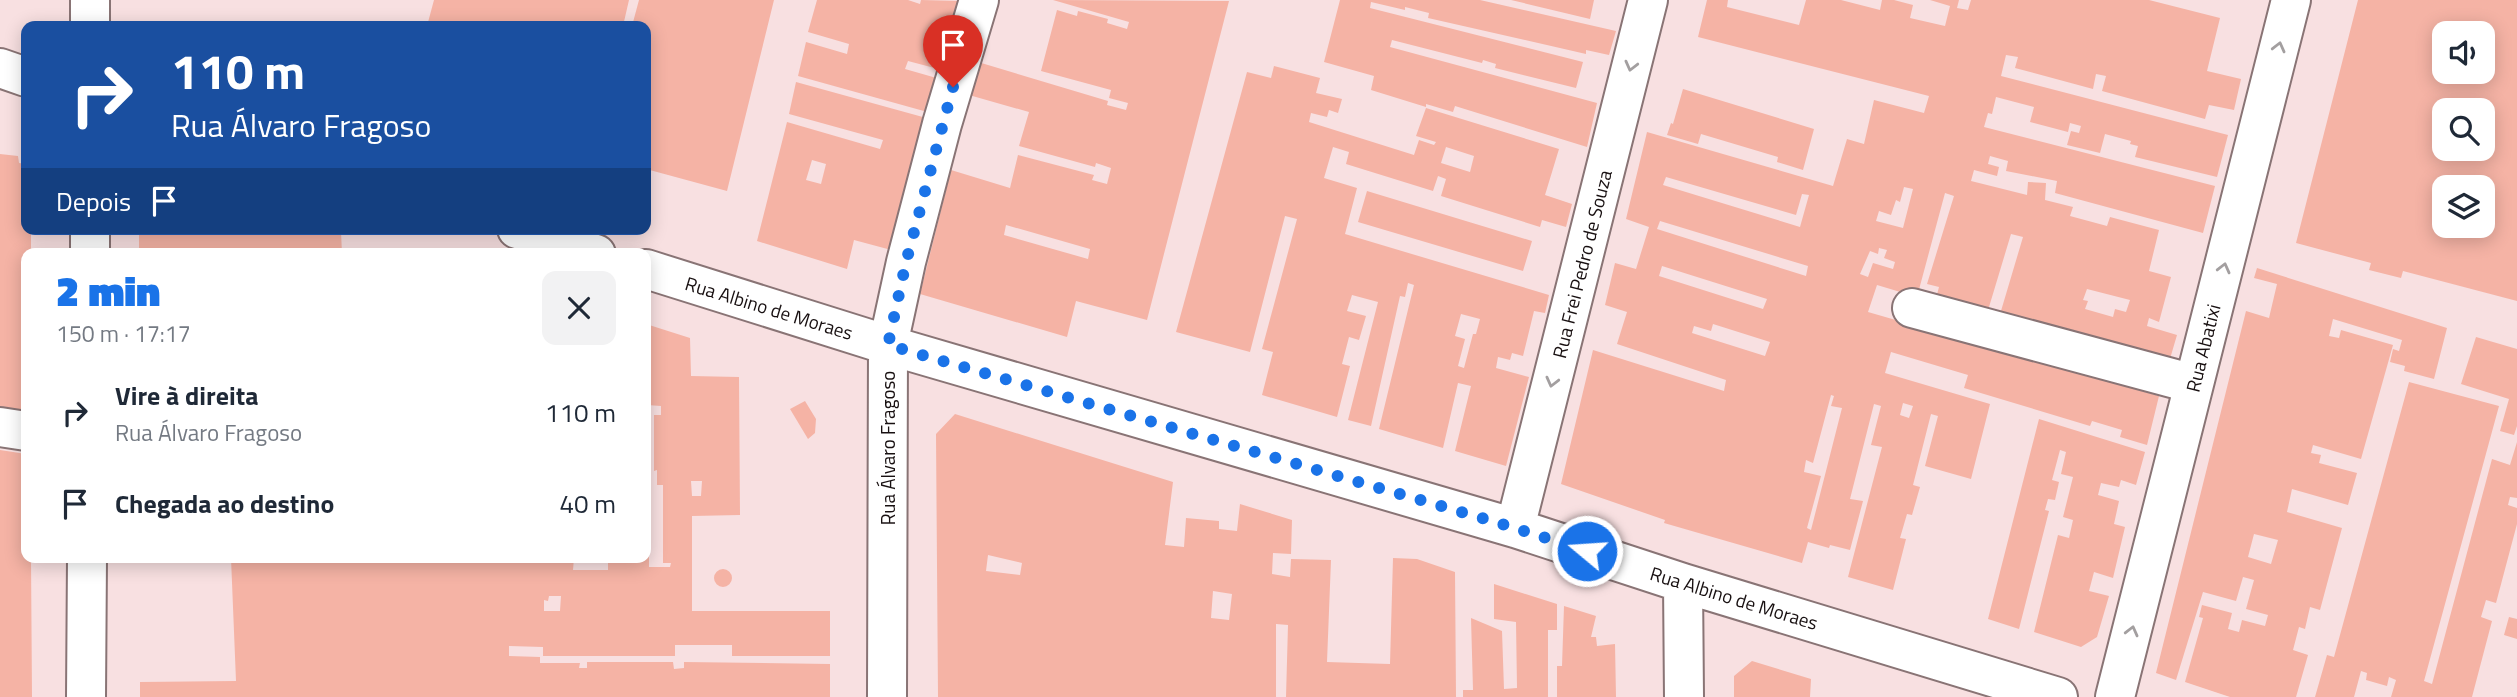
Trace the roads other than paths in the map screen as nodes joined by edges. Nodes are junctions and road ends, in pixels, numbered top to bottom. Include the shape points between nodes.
1 (90, 0) edge
2 (979, 0) edge
3 (1648, 0) edge
4 (2291, 0) edge
5 (90, 21) edge
6 (0, 68) edge
7 (21, 75) edge
8 (536, 235) edge
9 (577, 248) edge
10 (651, 271) edge
11 (1912, 308) dead end
12 (888, 345) junction
13 (2194, 384) junction
14 (0, 427) edge
15 (21, 429) edge
16 (1515, 528) junction
17 (88, 563) edge
18 (1684, 583) junction
19 (86, 697) edge
20 (887, 697) edge
21 (1684, 697) edge
22 (2058, 697) edge
23 (2115, 697) edge

1 - 5 street
2 - 12 street, Rua Álvaro Fragoso via 942,124
3 -> 16 street, Rua Frei Pedro de Souza
13 -> 4 street, Rua Abatixi
6 - 7 street
8 - 9 street
10 - 12 street, Rua Albino de Moraes
11 - 13 street
12 - 16 street, Rua Albino de Moraes
12 - 20 street, Rua Álvaro Fragoso
23 -> 13 street, Rua Abatixi
14 - 15 street
16 - 18 street, Rua Albino de Moraes
17 - 19 street
18 - 21 street
18 - 22 street, Rua Albino de Moraes

